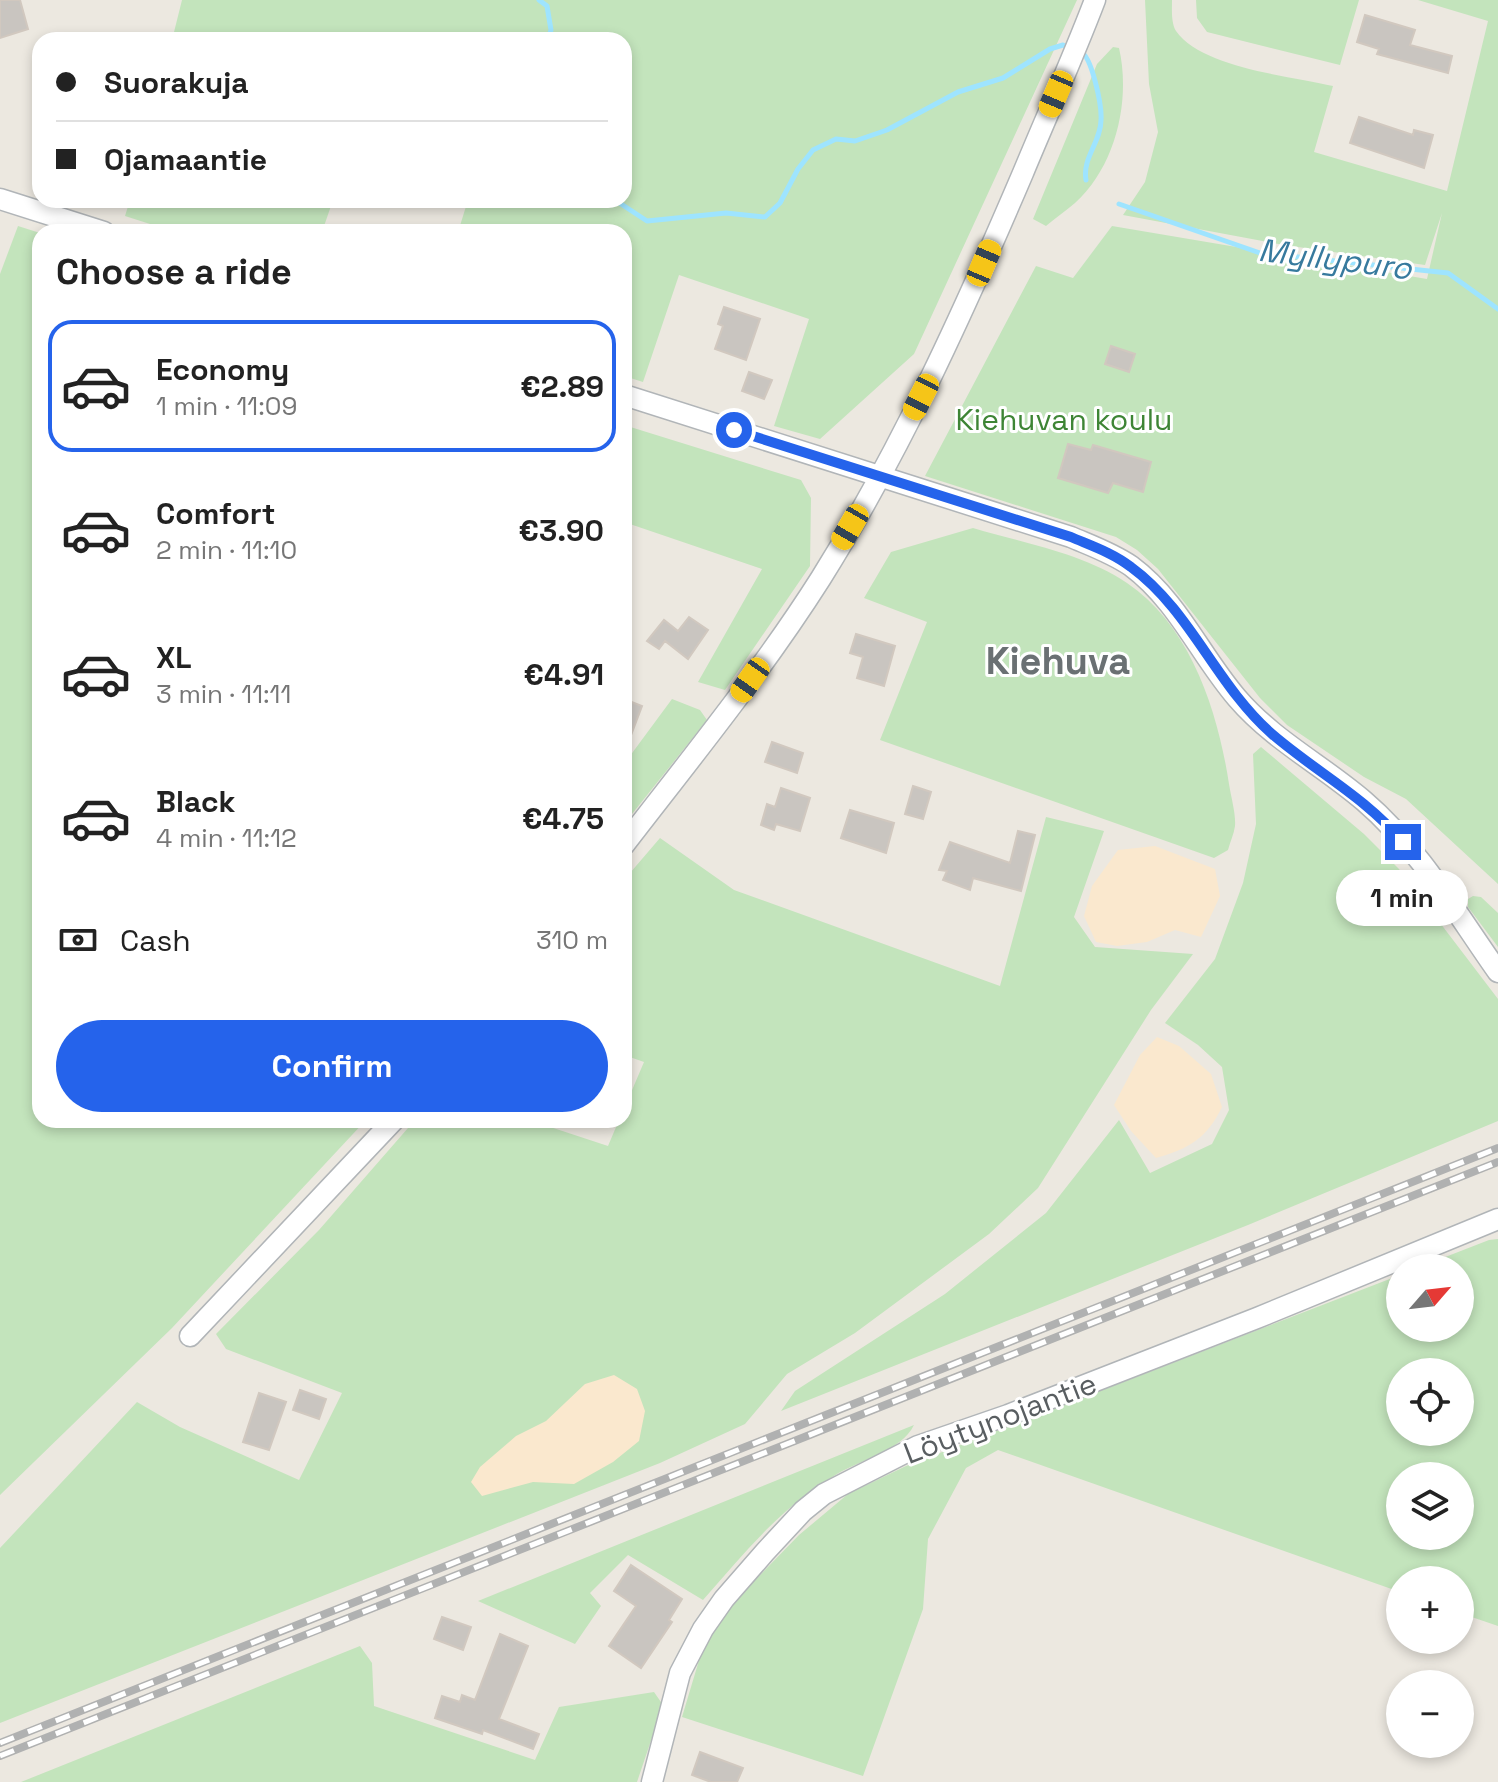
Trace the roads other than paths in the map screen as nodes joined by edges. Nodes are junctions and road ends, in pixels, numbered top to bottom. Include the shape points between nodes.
1 (1095, 0) edge
2 (0, 199) edge
3 (79, 224) edge
4 (632, 398) edge
5 (880, 476) junction
6 (632, 835) edge
7 (1498, 972) edge
8 (386, 1128) edge
9 (1498, 1219) edge
10 (190, 1336) dead end
11 (652, 1782) edge

1 - 5 street via 952,334
2 - 3 street
4 - 5 street
5 - 6 street via 821,579
5 - 7 street via 1071,537 1132,567 1176,610 1236,697 1384,820
8 - 10 street
9 - 11 street, Löytynojantie via 1257,1318 918,1446 824,1494 765,1552 703,1629 680,1673

